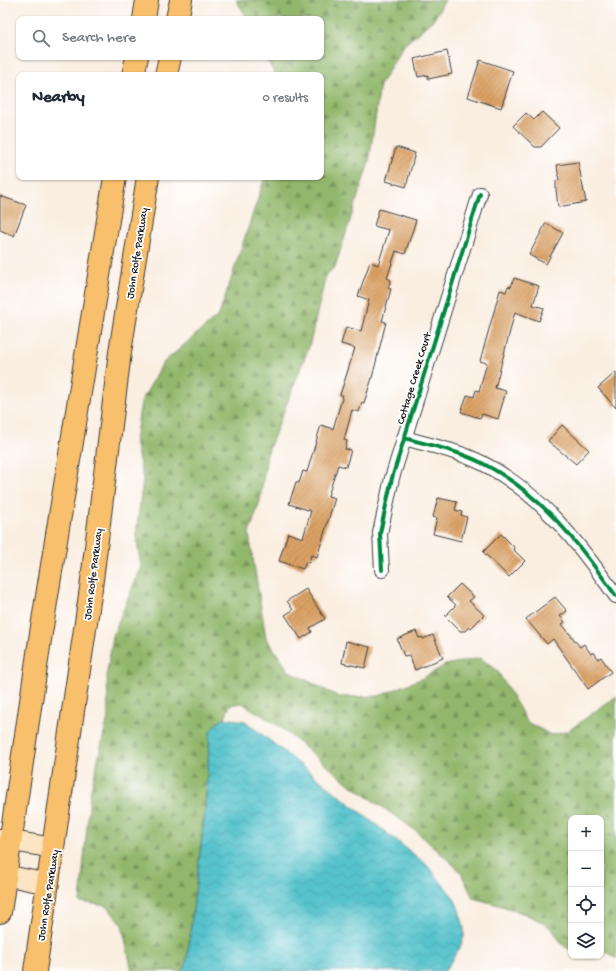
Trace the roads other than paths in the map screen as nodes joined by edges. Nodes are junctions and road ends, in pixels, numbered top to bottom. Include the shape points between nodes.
1 (147, 0) edge
2 (181, 0) edge
3 (144, 16) edge
4 (178, 16) edge
5 (136, 60) edge
6 (169, 60) edge
7 (134, 72) edge
8 (167, 72) edge
9 (114, 180) edge
10 (148, 180) edge
11 (480, 194) dead end
12 (404, 438) junction
13 (382, 570) dead end
14 (616, 596) edge
15 (5, 840) edge
16 (54, 848) junction
17 (3, 875) edge
18 (48, 884) junction
19 (0, 912) edge
20 (35, 971) edge

1 - 3 main road
2 - 4 main road
5 - 7 main road
6 - 8 main road
9 - 15 main road
10 - 16 main road, John Rolfe Parkway via 120,352 91,588
11 - 12 street, Cottage Creek Court
12 - 13 street, Cottage Creek Court via 380,533
12 - 14 street via 461,454 482,463 531,494 567,531
15 - 16 main road
15 - 17 main road
16 - 18 main road, John Rolfe Parkway
17 - 18 main road
17 - 19 main road
18 - 20 main road, John Rolfe Parkway

